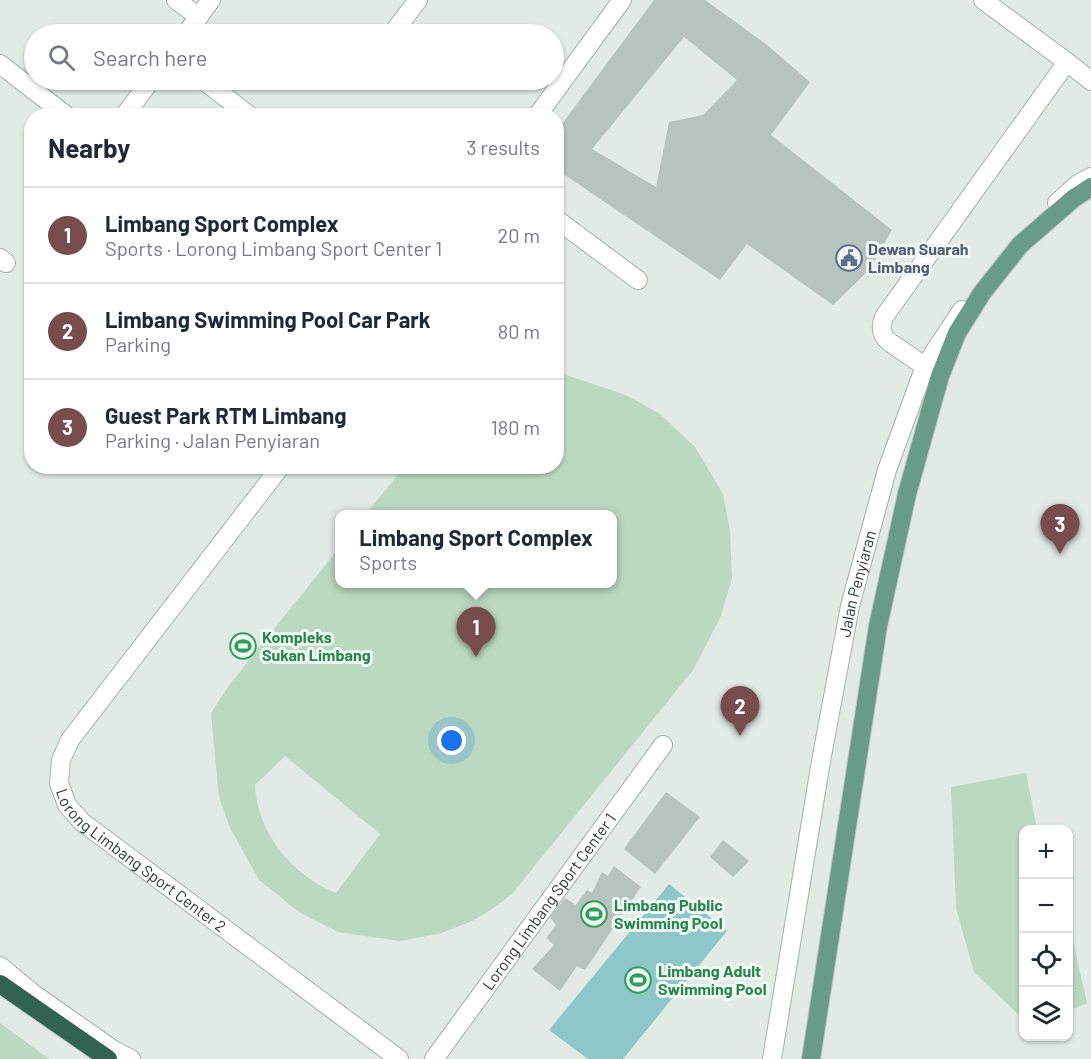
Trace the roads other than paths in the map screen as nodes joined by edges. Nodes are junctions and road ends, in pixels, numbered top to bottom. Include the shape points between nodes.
1 (176, 0) edge
2 (211, 0) edge
3 (418, 0) edge
4 (622, 0) edge
5 (983, 0) edge
6 (199, 17) junction
7 (194, 24) edge
8 (400, 24) edge
9 (1067, 62) junction
10 (0, 64) edge
11 (564, 79) edge
12 (1091, 81) edge
13 (24, 83) edge
14 (34, 90) edge
15 (144, 90) edge
16 (216, 90) edge
17 (556, 90) edge
18 (57, 108) edge
19 (130, 108) edge
20 (240, 108) edge
21 (543, 108) edge
22 (1091, 177) edge
23 (1091, 187) edge
24 (564, 225) edge
25 (638, 280) dead end
26 (932, 371) junction
27 (275, 474) edge
28 (663, 745) dead end
29 (0, 966) edge
30 (0, 984) edge
31 (108, 1059) edge
32 (131, 1059) edge
33 (399, 1059) edge
34 (435, 1059) edge
35 (772, 1059) edge
36 (811, 1059) edge

1 - 6 street
2 - 6 street
3 - 8 street
4 - 11 street
5 - 9 street
6 - 7 street
9 - 12 street
9 - 26 street via 884,317 881,330 888,341
10 - 13 street
14 - 18 street
15 - 19 street
16 - 20 street
17 - 21 street
22 - 26 street, Jalan Penyiaran via 1078,184 1022,235 985,276
23 - 26 main road, Jalan Penyiaran via 1020,245 982,293
24 - 25 street
26 - 35 street, Jalan Penyiaran via 887,471 850,606
26 - 36 main road, Jalan Penyiaran via 878,626
27 - 33 street, Lorong Limbang Sport Center 2 via 70,740 61,760 59,783 67,805 82,822
28 - 34 street, Lorong Limbang Sport Center 1
29 - 32 street via 31,992
30 - 31 highway

